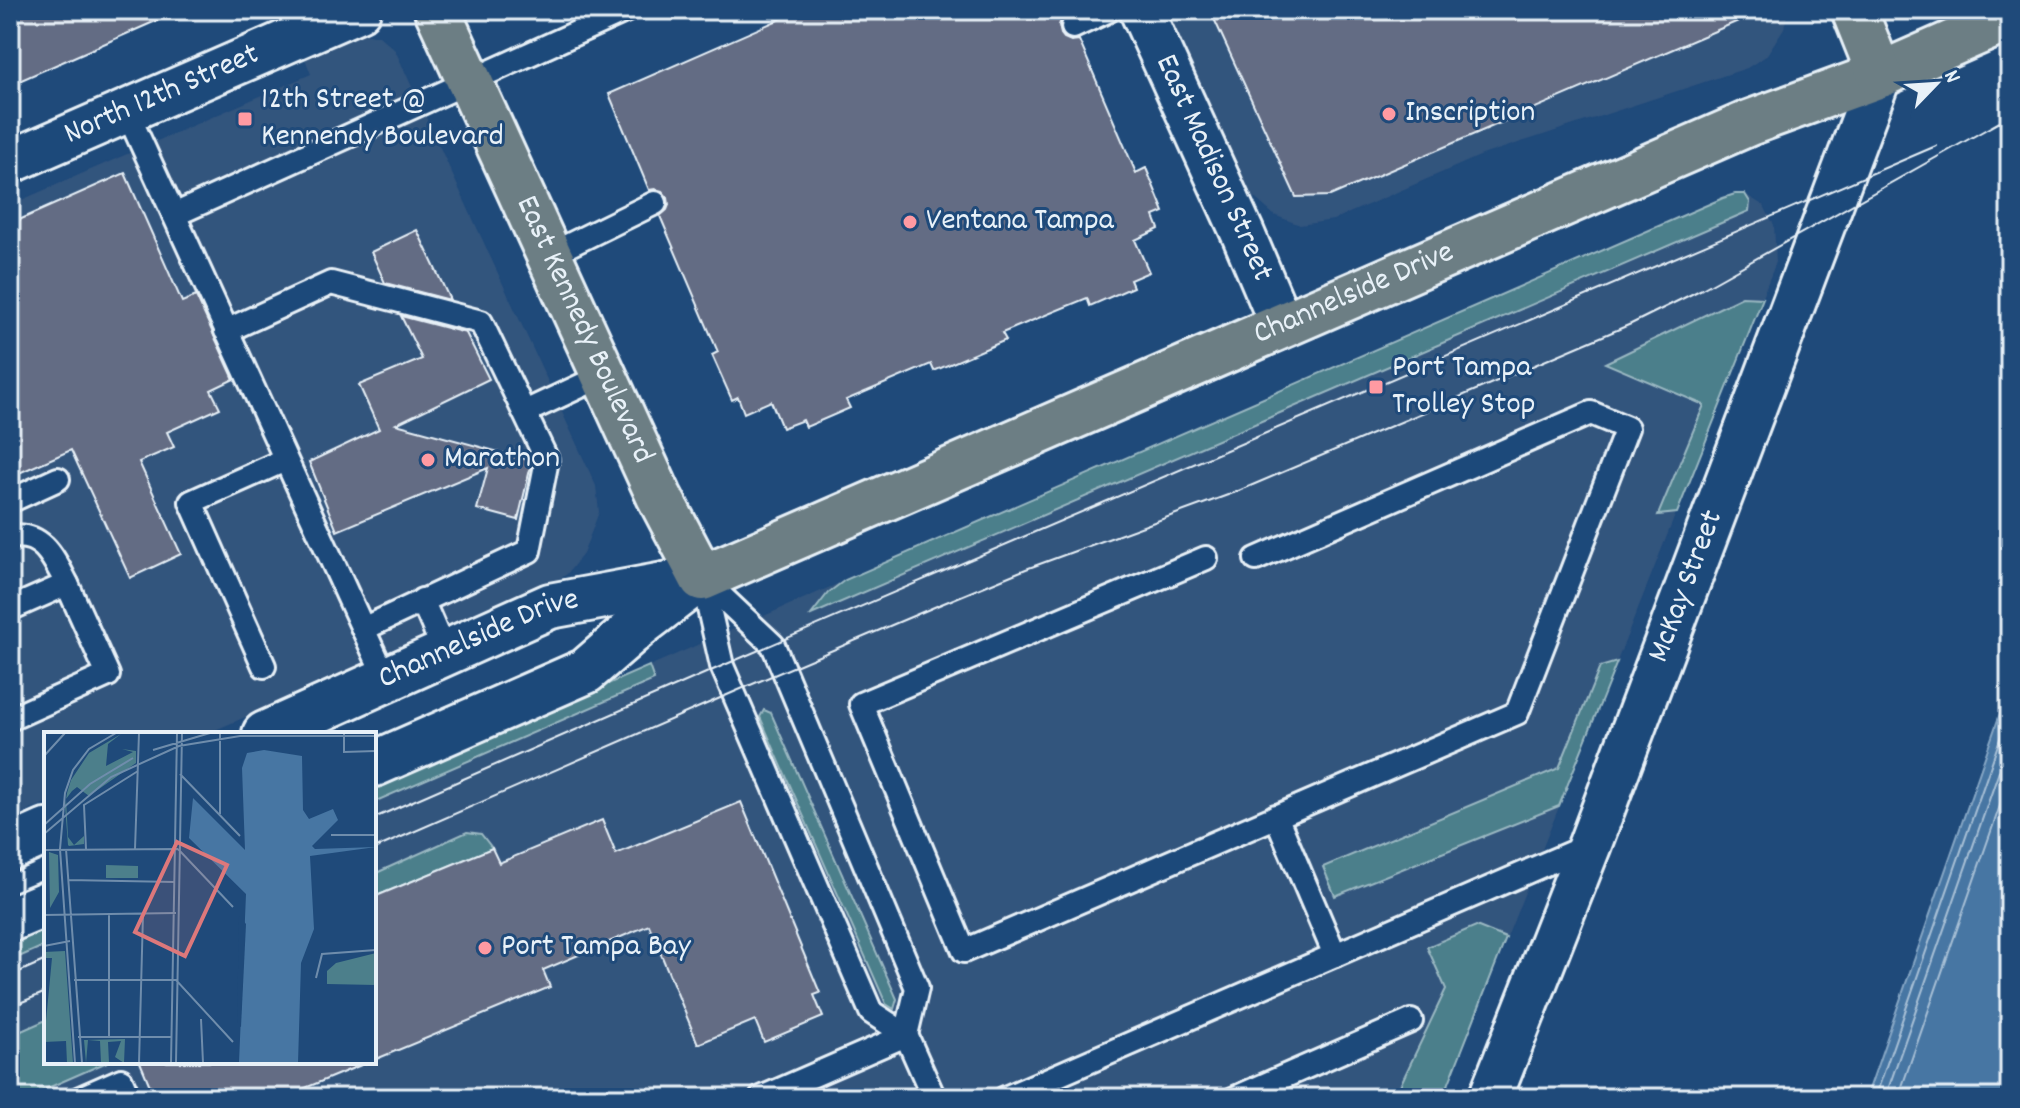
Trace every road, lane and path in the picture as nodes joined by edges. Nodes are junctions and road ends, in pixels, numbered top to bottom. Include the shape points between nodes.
1 (359, 10) edge
2 (437, 10) edge
3 (627, 10) edge
4 (1109, 10) edge
5 (1141, 10) edge
6 (1854, 10) edge
7 (2010, 18) edge
8 (1073, 27) dead end
9 (1880, 75) junction
10 (469, 80) junction
11 (127, 112) junction
12 (10, 162) edge
13 (655, 203) dead end
14 (174, 215) junction
15 (549, 255) junction
16 (1282, 326) junction
17 (226, 331) junction
18 (604, 375) junction
19 (525, 412) junction
20 (285, 460) junction
21 (58, 479) dead end
22 (10, 501) edge
23 (10, 537) edge
24 (1206, 558) dead end
25 (1256, 559) dead end
26 (702, 578) junction
27 (67, 584) junction
28 (422, 600) junction
29 (10, 609) edge
30 (363, 629) junction
31 (445, 653) junction
32 (264, 666) dead end
33 (386, 679) junction
34 (10, 719) edge
35 (269, 732) edge
36 (376, 763) edge
37 (1276, 816) junction
38 (44, 833) edge
39 (1590, 844) junction
40 (10, 848) edge
41 (44, 905) edge
42 (10, 919) edge
43 (1335, 955) junction
44 (1411, 1021) dead end
45 (906, 1035) junction
46 (80, 1098) edge
47 (129, 1098) edge
48 (761, 1098) edge
49 (934, 1098) edge
50 (1005, 1098) edge
51 (1235, 1098) edge
52 (1490, 1098) edge

1 - 11 street, North 12th Street
2 - 10 main road, East Kennedy Boulevard
3 - 10 lane
4 - 8 lane
5 - 16 street, East Madison Street
6 - 9 main road
7 - 9 main road, Channelside Drive
9 - 16 main road, Channelside Drive via 1749,123
9 - 39 street, McKay Street
10 - 14 lane
10 - 15 main road, East Kennedy Boulevard
11 - 12 street, North 12th Street
11 - 14 lane
13 - 15 lane
14 - 17 lane
15 - 18 main road, East Kennedy Boulevard
16 - 26 main road, Channelside Drive
17 - 19 lane via 331,283 481,322
17 - 20 lane
18 - 19 lane
18 - 26 main road, East Kennedy Boulevard
19 - 28 lane via 547,460 529,551
20 - 30 lane
20 - 32 lane via 191,502
21 - 22 lane
23 - 27 lane via 41,542
24 - 37 lane via 861,704 964,951
25 - 37 lane via 1591,413 1627,428 1517,713
26 - 31 main road, Channelside Drive via 550,606
26 - 36 main road, Channelside Drive via 586,671
26 - 45 lane via 722,666 871,1012
26 - 45 lane via 773,645 917,988
27 - 29 lane
27 - 34 lane via 108,675
28 - 30 lane
28 - 31 lane
30 - 33 lane
31 - 33 main road, Channelside Drive
33 - 35 main road, Channelside Drive
37 - 43 lane
38 - 40 main road
39 - 43 lane
39 - 52 street, McKay Street
41 - 42 main road
43 - 50 lane
44 - 51 lane
45 - 48 lane
45 - 49 lane
46 - 47 lane via 121,1080

